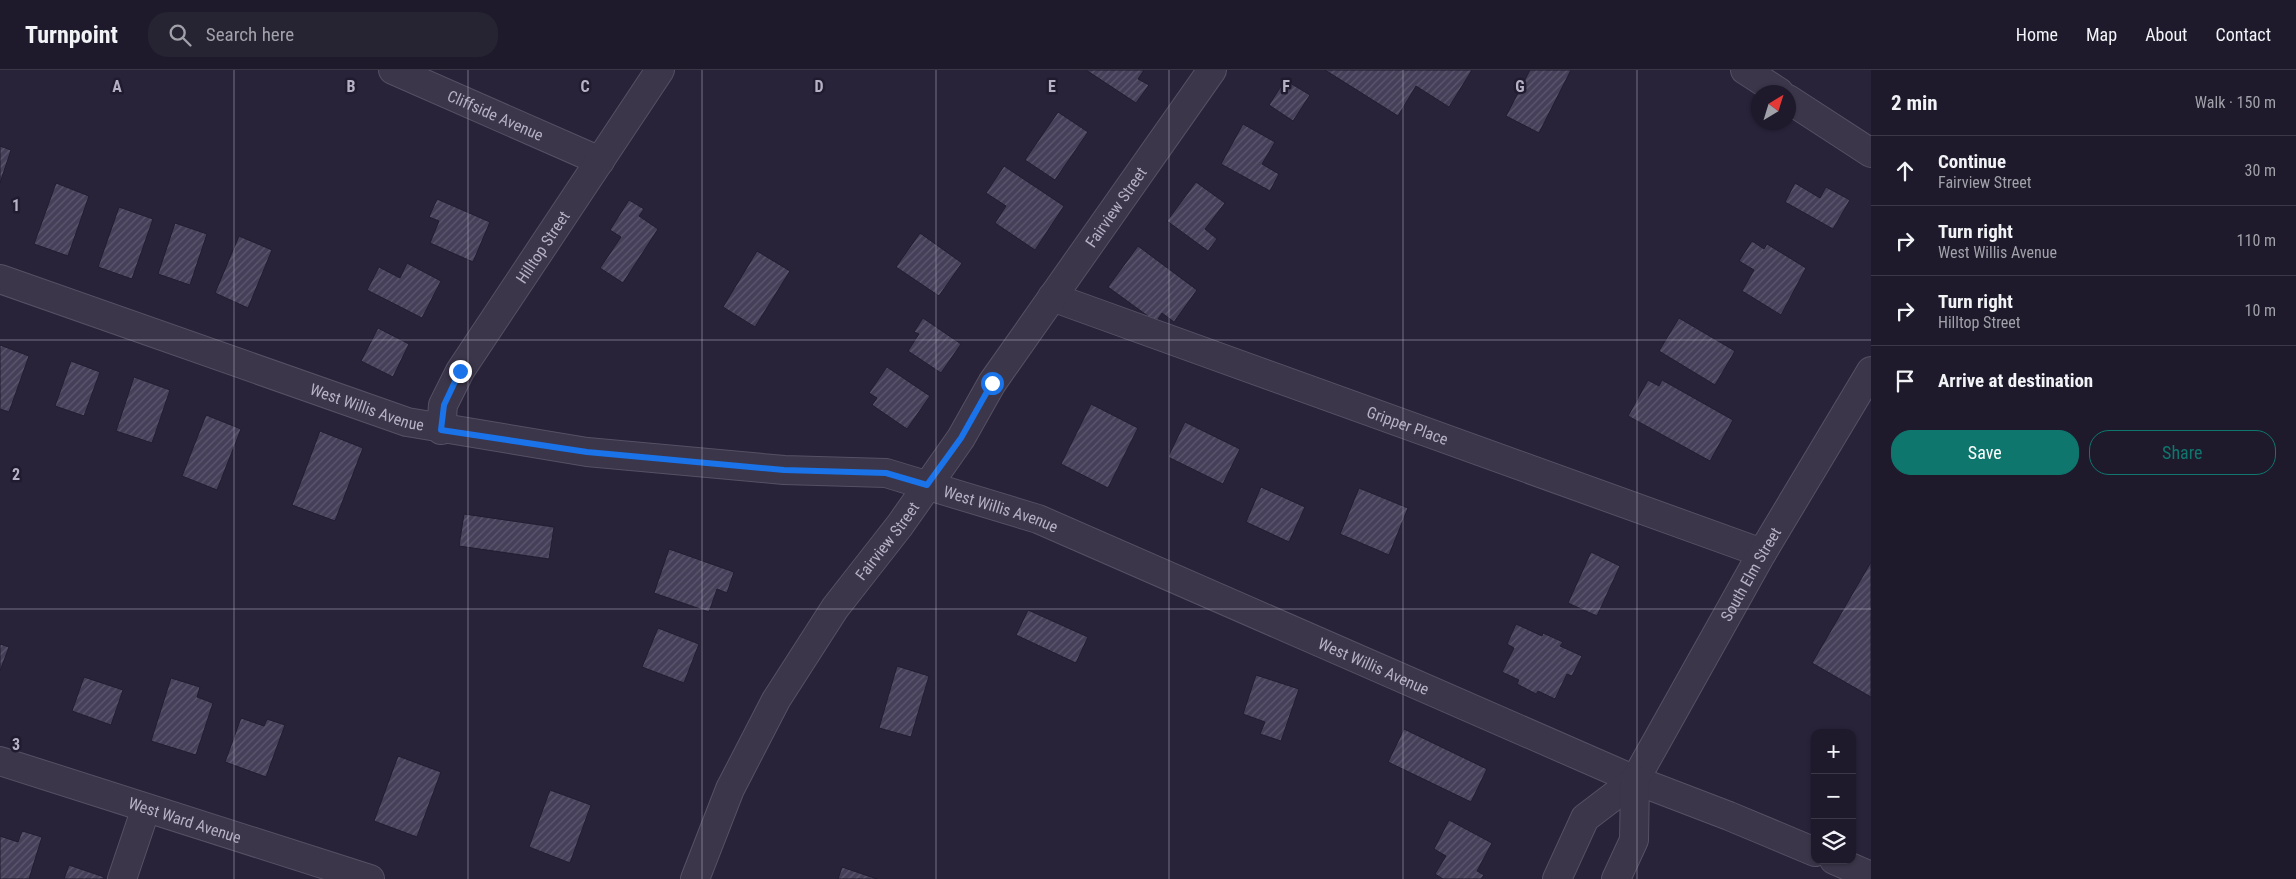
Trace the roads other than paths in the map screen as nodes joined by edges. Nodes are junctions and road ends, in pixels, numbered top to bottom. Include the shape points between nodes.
1 (393, 70) edge
2 (660, 70) edge
3 (1212, 70) edge
4 (1745, 70) edge
5 (1768, 85) edge
6 (1796, 104) edge
7 (1871, 153) edge
8 (600, 161) junction
9 (0, 279) edge
10 (1052, 297) junction
11 (1871, 371) edge
12 (441, 430) junction
13 (927, 485) junction
14 (1762, 553) junction
15 (0, 761) edge
16 (1635, 780) junction
17 (146, 808) junction
18 (1811, 850) edge
19 (1843, 864) edge
20 (1871, 876) edge
21 (122, 879) edge
22 (370, 879) edge
23 (695, 879) edge
24 (1557, 879) edge
25 (1616, 879) edge

1 - 8 street, Cliffside Avenue
2 - 8 street, Hilltop Street
3 - 10 street, Fairview Street
4 - 5 street
6 - 7 street
8 - 12 street, Hilltop Street via 460,371 444,405
9 - 12 street, West Willis Avenue via 408,422
10 - 13 street, Fairview Street
10 - 14 street, Gripper Place
11 - 14 street, South Elm Street
12 - 13 street, West Willis Avenue via 587,452 784,470 886,473
13 - 16 street, West Willis Avenue via 1038,518
13 - 23 street, Fairview Street via 835,608 776,700 730,789
14 - 16 street, South Elm Street
15 - 17 street, West Ward Avenue
16 - 18 street, West Willis Avenue
16 - 24 street, South Elm Street via 1585,818
16 - 25 street, South Elm Street via 1634,840
17 - 21 street
17 - 22 street, West Ward Avenue
19 - 20 street

